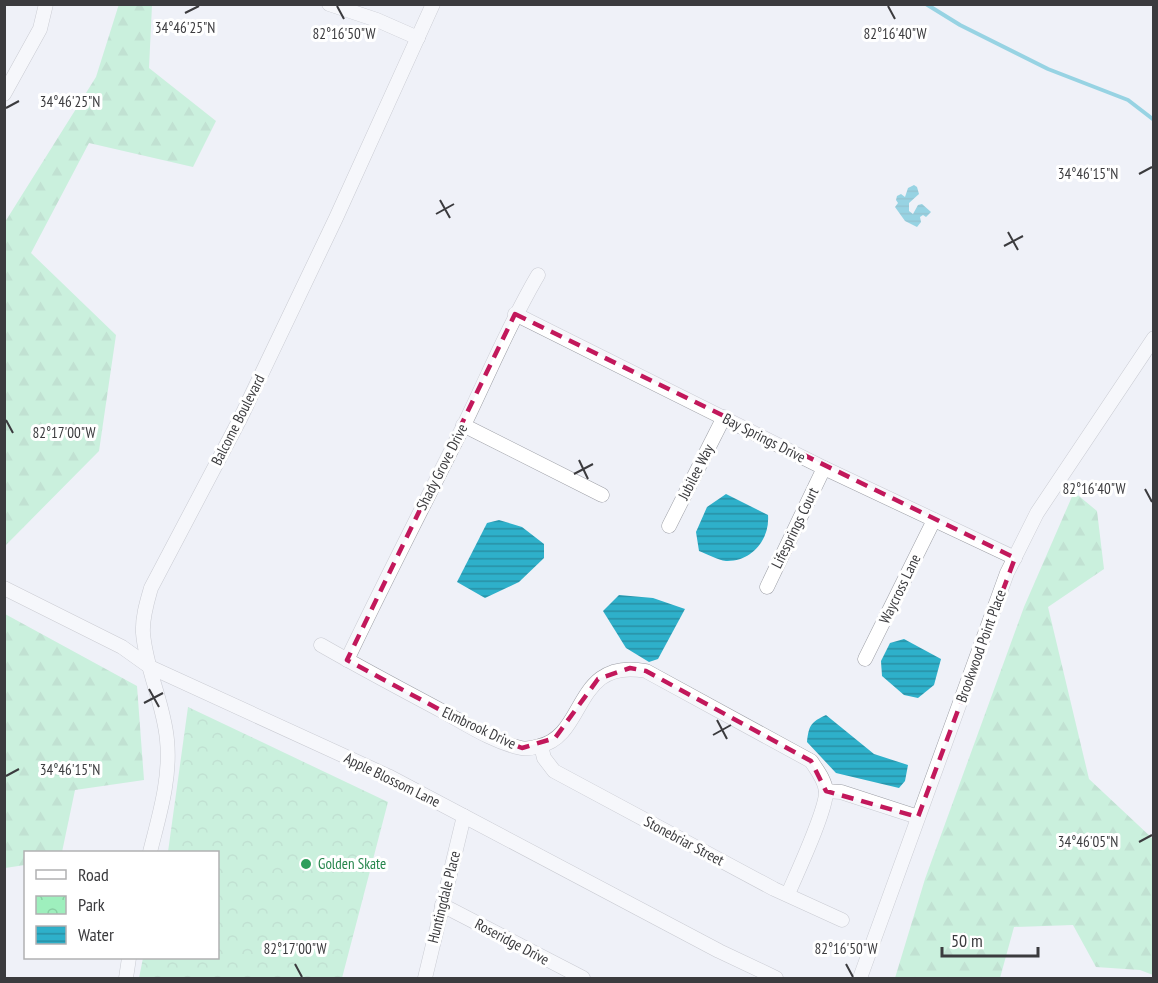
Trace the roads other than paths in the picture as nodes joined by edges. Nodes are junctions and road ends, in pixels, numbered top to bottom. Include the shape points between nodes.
1 (46, 4) edge
2 (329, 4) edge
3 (433, 4) edge
4 (418, 38) junction
5 (4, 94) edge
6 (538, 275) dead end
7 (515, 314) junction
8 (1154, 339) edge
9 (724, 417) junction
10 (463, 425) junction
11 (824, 468) junction
12 (602, 495) dead end
13 (934, 520) junction
14 (669, 526) dead end
15 (1015, 558) junction
16 (767, 587) dead end
17 (4, 588) edge
18 (321, 645) dead end
19 (865, 659) dead end
20 (347, 660) junction
21 (150, 667) junction
22 (541, 746) junction
23 (826, 791) junction
24 (464, 816) junction
25 (918, 817) junction
26 (150, 851) edge
27 (788, 894) junction
28 (442, 905) junction
29 (842, 920) dead end
30 (129, 959) edge
31 (126, 978) edge
32 (425, 978) edge
33 (583, 978) edge
34 (777, 978) edge
35 (860, 978) edge

1 - 5 street via 40,29
2 - 4 street
3 - 4 street, Balcome Boulevard
4 - 21 street, Balcome Boulevard via 245,408 151,588 143,633
6 - 7 street, Shady Grove Drive
7 - 9 street, Bay Springs Drive
7 - 10 street, Shady Grove Drive
8 - 15 street, Brookwood Point Place via 1037,513
9 - 11 street, Bay Springs Drive
9 - 14 street, Jubilee Way
10 - 12 street
10 - 20 street, Shady Grove Drive
11 - 13 street, Bay Springs Drive
11 - 16 street, Lifesprings Court
13 - 15 street, Bay Springs Drive
13 - 19 street, Waycross Lane
15 - 25 street, Brookwood Point Place
17 - 21 street, Apple Blossom Lane via 122,647
18 - 20 street, Elmbrook Drive
20 - 22 street, Elmbrook Drive via 487,735 522,748
21 - 24 street, Apple Blossom Lane via 388,776
21 - 26 street, Balcome Boulevard via 165,719 168,765
22 - 23 street via 565,728 598,679 630,668 646,671 811,761
22 - 27 street, Stonebriar Street via 554,771
23 - 25 street via 842,792
23 - 27 street
24 - 28 street, Huntingdale Place
24 - 34 street, Apple Blossom Lane
25 - 35 street, Brookwood Point Place
27 - 29 street, Stonebriar Street
28 - 32 street, Huntingdale Place
28 - 33 street, Roseridge Drive
30 - 31 street

